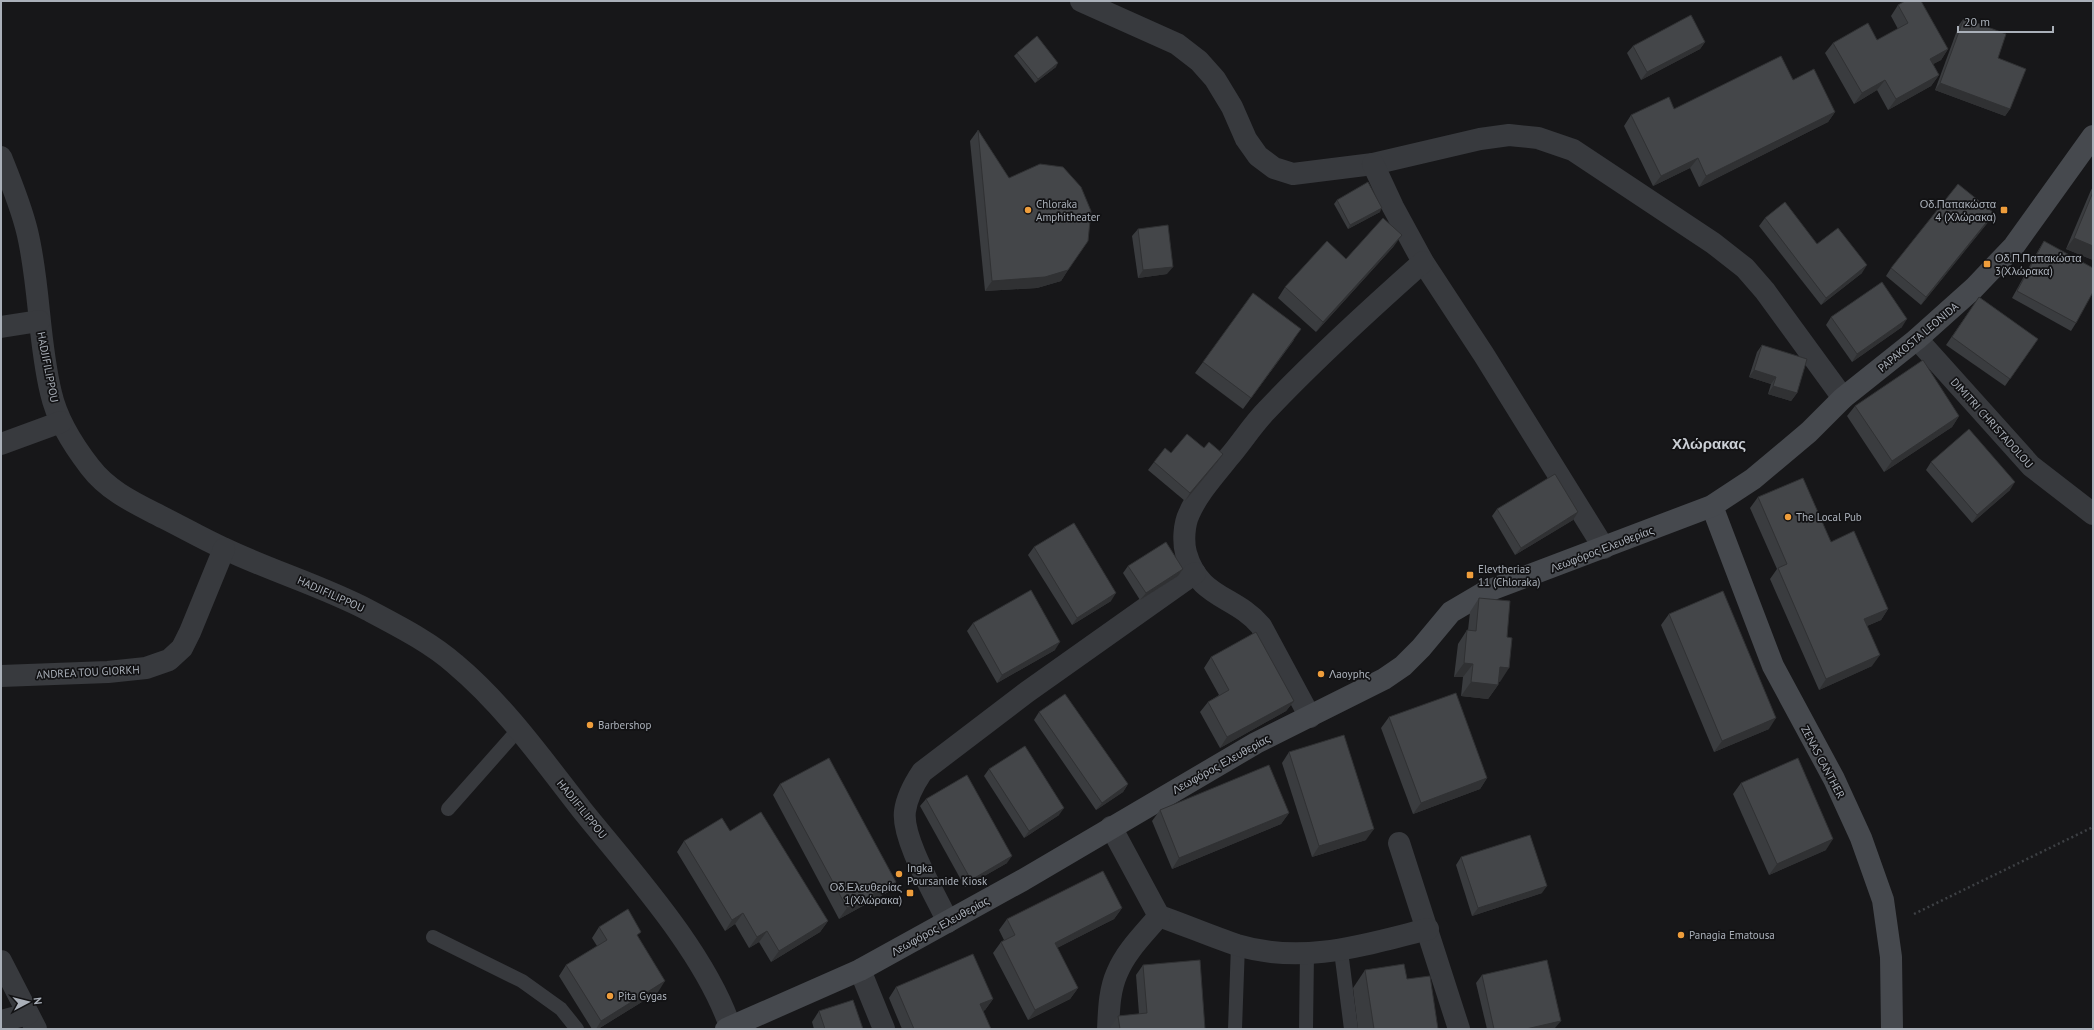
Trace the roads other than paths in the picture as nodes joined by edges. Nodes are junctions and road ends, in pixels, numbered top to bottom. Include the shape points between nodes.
1 (1081, 1) edge
2 (2093, 136) edge
3 (1, 157) edge
4 (1373, 164) junction
5 (1422, 262) junction
6 (39, 322) junction
7 (1, 327) edge
8 (1917, 339) junction
9 (1843, 398) junction
10 (61, 422) junction
11 (1, 444) edge
12 (1712, 506) junction
13 (2093, 514) edge
14 (1604, 548) junction
15 (224, 549) junction
16 (1195, 573) junction
17 (1, 676) edge
18 (1310, 717) junction
19 (518, 730) junction
20 (448, 809) dead end
21 (1111, 827) junction
22 (1399, 842) dead end
23 (1160, 916) junction
24 (948, 922) junction
25 (1428, 929) junction
26 (433, 937) dead end
27 (1238, 945) junction
28 (1341, 951) junction
29 (1307, 954) junction
30 (1, 961) edge
31 (860, 970) junction
32 (1, 1021) edge
33 (32, 1022) edge
34 (729, 1028) edge
35 (578, 1029) edge
36 (884, 1029) edge
37 (1108, 1029) edge
38 (1235, 1029) edge
39 (1306, 1029) edge
40 (1351, 1029) edge
41 (1459, 1029) edge
42 (1892, 1029) edge

1 - 4 street via 1177,44 1199,60 1232,106 1246,139 1258,156 1274,168 1292,174
2 - 8 main road, PAPAKOSTA LEONIDA via 2014,246 1974,288
3 - 6 street, HADJIFILIPPOU via 16,193 27,232
4 - 5 street
4 - 9 street via 1480,139 1509,135 1538,138 1573,150 1745,268 1765,291
5 - 14 street via 1484,355
5 - 16 street via 1343,333 1266,411 1200,495 1188,514 1185,535 1186,552
6 - 7 street
6 - 10 street, HADJIFILIPPOU via 51,395
8 - 9 main road, PAPAKOSTA LEONIDA
8 - 13 street, DIMITRI CHRISTADOLOU via 2031,466
9 - 12 main road, PAPAKOSTA LEONIDA via 1753,479
10 - 11 street
10 - 15 street, HADJIFILIPPOU via 74,446 93,471 122,496
12 - 14 main road, Λεωφόρος Ελευθερίας
12 - 42 main road, ZENAS CANTHER via 1773,666 1834,779 1861,838 1882,900 1891,957
14 - 18 main road, Λεωφόρος Ελευθερίας via 1485,592 1465,602 1451,612 1403,666 1384,679
15 - 17 street, ANDREA TOU GIORKH via 190,632 182,648 169,660 146,668 115,672
15 - 19 street, HADJIFILIPPOU via 366,609 425,642 453,662 478,685
16 - 18 street via 1212,592 1240,606 1261,626
16 - 24 street via 1027,692 922,772 910,789 904,812 907,834
18 - 21 main road, Λεωφόρος Ελευθερίας via 1256,743
19 - 20 lane
19 - 34 street, HADJIFILIPPOU via 652,897 686,944 709,981
21 - 23 street
21 - 24 main road, Λεωφόρος Ελευθερίας
22 - 25 street
23 - 27 street
23 - 37 street via 1126,955 1116,974 1110,1001
24 - 31 main road, Λεωφόρος Ελευθερίας
25 - 28 street
25 - 41 street
26 - 35 lane via 522,981 561,1009
27 - 29 street
27 - 38 lane
28 - 29 street
28 - 40 lane
29 - 39 lane
30 - 33 street
31 - 34 main road, Λεωφόρος Ελευθερίας
31 - 36 street
32 - 33 street

